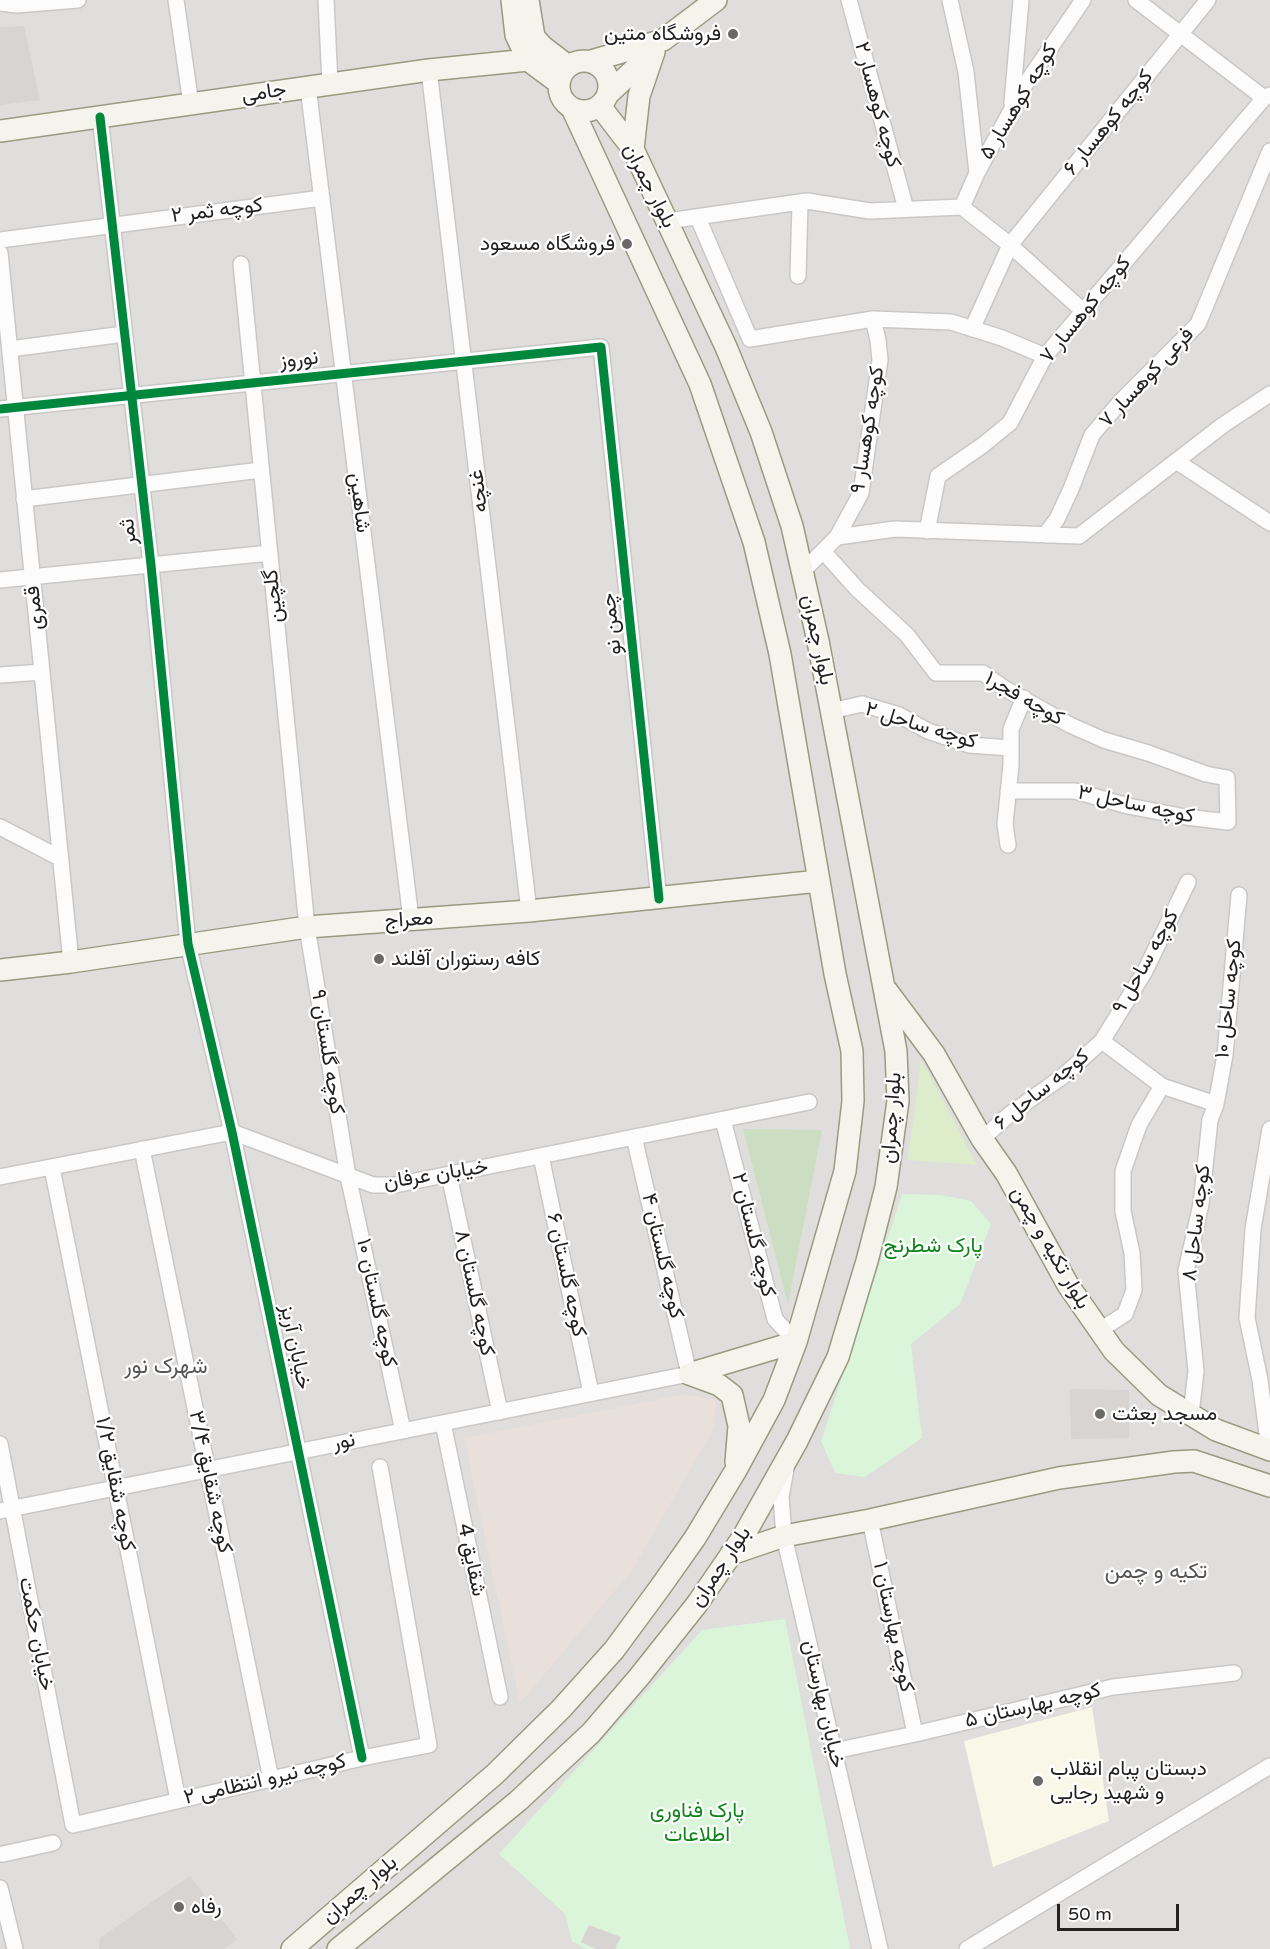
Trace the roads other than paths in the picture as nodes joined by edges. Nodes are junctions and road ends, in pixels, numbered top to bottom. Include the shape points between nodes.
1 (78, 0) edge
2 (176, 0) edge
3 (326, 0) edge
4 (512, 0) edge
5 (528, 0) edge
6 (849, 0) edge
7 (950, 0) edge
8 (1021, 0) edge
9 (1083, 0) edge
10 (1136, 0) edge
11 (1208, 0) edge
12 (712, 2) edge
13 (0, 3) edge
14 (1181, 34) junction
15 (658, 46) junction
16 (528, 60) junction
17 (591, 61) junction
18 (429, 70) junction
19 (564, 74) junction
20 (330, 84) junction
21 (308, 87) junction
22 (1267, 97) edge
23 (605, 100) junction
24 (190, 104) junction
25 (572, 108) junction
26 (1011, 109) junction
27 (100, 117) junction
28 (0, 131) edge
29 (628, 141) junction
30 (1270, 151) edge
31 (594, 154) junction
32 (977, 173) junction
33 (322, 198) junction
34 (800, 203) junction
35 (962, 207) junction
36 (906, 209) junction
37 (698, 218) junction
38 (668, 221) junction
39 (112, 225) junction
40 (0, 240) edge
41 (1010, 245) junction
42 (0, 253) edge
43 (240, 264) dead end
44 (798, 276) dead end
45 (1083, 311) junction
46 (873, 319) junction
47 (3, 320) edge
48 (972, 329) junction
49 (124, 334) junction
50 (601, 346) joint
51 (10, 349) junction
52 (1046, 356) junction
53 (464, 361) junction
54 (343, 374) junction
55 (252, 383) junction
56 (1270, 394) edge
57 (132, 395) junction
58 (8, 408) edge
59 (1176, 461) junction
60 (261, 471) junction
61 (142, 484) junction
62 (24, 499) junction
63 (1270, 523) edge
64 (927, 531) junction
65 (1045, 535) junction
66 (837, 537) junction
67 (823, 551) junction
68 (270, 553) junction
69 (151, 565) junction
70 (802, 572) junction
71 (32, 577) junction
72 (0, 580) edge
73 (42, 672) junction
74 (0, 675) edge
75 (1024, 698) junction
76 (831, 711) junction
77 (1011, 748) junction
78 (1008, 791) junction
79 (1228, 822) joint
80 (0, 827) edge
81 (1008, 845) dead end
82 (60, 858) junction
83 (819, 880) junction
84 (1188, 882) dead end
85 (1239, 895) dead end
86 (659, 898) junction
87 (529, 911) junction
88 (411, 919) junction
89 (307, 927) junction
90 (188, 944) junction
91 (71, 962) junction
92 (0, 970) edge
93 (885, 988) junction
94 (1102, 1041) junction
95 (1162, 1086) junction
96 (809, 1102) dead end
97 (1216, 1104) junction
98 (723, 1120) junction
99 (1270, 1129) edge
100 (232, 1132) junction
101 (634, 1137) junction
102 (982, 1139) junction
103 (142, 1149) junction
104 (541, 1156) junction
105 (52, 1168) junction
106 (448, 1175) junction
107 (348, 1176) junction
108 (0, 1177) edge
109 (1100, 1330) junction
110 (796, 1342) junction
111 (689, 1374) junction
112 (591, 1393) junction
113 (500, 1412) junction
114 (1191, 1414) junction
115 (443, 1423) junction
116 (1216, 1430) junction
117 (403, 1431) junction
118 (0, 1444) edge
119 (1266, 1448) edge
120 (299, 1452) junction
121 (788, 1458) junction
122 (1194, 1461) junction
123 (380, 1467) dead end
124 (207, 1470) junction
125 (736, 1470) junction
126 (1248, 1479) junction
127 (1270, 1486) edge
128 (116, 1488) junction
129 (6, 1509) edge
130 (870, 1520) junction
131 (784, 1536) junction
132 (731, 1554) junction
133 (1234, 1673) dead end
134 (500, 1697) dead end
135 (915, 1734) junction
136 (834, 1751) junction
137 (362, 1758) junction
138 (1270, 1766) edge
139 (271, 1779) junction
140 (178, 1800) junction
141 (73, 1825) joint
142 (52, 1843) dead end
143 (1, 1855) edge
144 (0, 1888) edge
145 (346, 1945) edge
146 (15, 1949) edge
147 (292, 1949) edge
148 (879, 1949) edge
149 (967, 1949) edge

1 - 13 street
2 - 24 street
3 - 20 street
4 - 16 main road via 516,35
5 - 19 main road via 534,37
6 - 36 street, کوچه کوهسار ۲
7 - 32 street via 966,72
8 - 26 street
9 - 26 street, کوچه کوهسار ۵
10 - 14 street
11 - 14 street, کوچه کوهسار ۶
12 - 15 main road
14 - 22 street
14 - 41 street, کوچه کوهسار ۶
15 - 17 main road
15 - 23 main road
15 - 29 main road via 639,96
16 - 18 main road, جامی
16 - 19 main road
17 - 19 main road via 576,62
17 - 23 main road via 604,70 610,85
18 - 20 main road, جامی
18 - 53 street, غنچه
19 - 25 main road via 561,98
20 - 21 main road, جامی
21 - 24 main road, جامی
21 - 33 street, شاهین
22 - 45 street, کوچه کوهسار ۷
23 - 25 main road via 586,112
23 - 29 main road, بلوار چمران
24 - 27 main road, جامی
25 - 31 main road, بلوار چمران
26 - 32 street, کوچه کوهسار ۵
27 - 28 main road, جامی
27 - 39 street, ثمر
29 - 31 main road via 605,139
29 - 38 main road, بلوار چمران
30 - 65 street, فرعی کوهسار ۷ via 1198,324 1092,435 1057,519
31 - 83 main road, بلوار چمران via 700,384 754,542 780,654
32 - 35 street, کوچه کوهسار ۵
33 - 39 street, کوچه ثمر ۲
33 - 54 street, شاهین
34 - 36 street via 870,211
34 - 37 street
34 - 44 street
35 - 36 street
35 - 41 street
37 - 38 street
37 - 46 street via 750,339
38 - 70 main road, بلوار چمران via 761,432 792,526
39 - 40 street, کوچه ثمر ۲
39 - 49 street, ثمر
41 - 45 street
41 - 48 street, کوچه کوهسار ۶
42 - 47 street, قمری
43 - 55 street, گلچین
45 - 52 street, کوچه کوهسار ۷
46 - 48 street via 951,322
46 - 66 street, کوچه کوهسار ۹ via 880,360 861,492
47 - 51 street, قمری
48 - 52 street
49 - 51 street
49 - 57 street, ثمر
50 - 53 street, نوروز
50 - 86 street, چمن نو
51 - 58 street, قمری
52 - 64 street, کوچه کوهسار ۷ via 1010,423 938,476
53 - 54 street, نوروز
53 - 87 street, غنچه
54 - 55 street, نوروز
54 - 88 street, شاهین
55 - 57 street, نوروز
55 - 60 street, گلچین
56 - 59 street
57 - 58 street, نوروز
57 - 61 street, ثمر
58 - 62 street, قمری
59 - 63 street
59 - 65 street via 1079,536
60 - 61 street
60 - 68 street, گلچین
61 - 62 street
61 - 69 street, ثمر
62 - 71 street, قمری
64 - 65 street
64 - 66 street via 895,530
66 - 67 street, کوچه کوهسار ۹
67 - 70 street, کوچه کوهسار ۹
67 - 75 street, کوچه فجر۱ via 907,635 936,673 983,673
68 - 69 street
68 - 89 street, گلچین
69 - 71 street
69 - 90 street, ثمر
70 - 76 main road, بلوار چمران
71 - 72 street
71 - 73 street, قمری
73 - 74 street
73 - 82 street, قمری
75 - 77 street via 1011,729
75 - 79 street, کوچه فجر۱ via 1104,740 1227,778
76 - 77 street, کوچه ساحل ۲ via 862,704 969,745
76 - 93 main road, بلوار چمران
77 - 78 street
78 - 79 street, کوچه ساحل ۳ via 1075,791 1128,806
78 - 81 street
80 - 82 street
82 - 91 street, قمری
83 - 86 main road, معراج
83 - 110 main road, بلوار چمران via 852,1051 853,1101 844,1171
84 - 94 street, کوچه ساحل ۹ via 1144,970
85 - 97 street, کوچه ساحل ۱۰ via 1225,1055
86 - 87 main road, معراج
87 - 88 main road, معراج
88 - 89 main road, معراج
89 - 90 main road, معراج
89 - 107 street, کوچه گلستان ۹
90 - 91 main road, معراج
90 - 100 street, خیابان آریز
91 - 92 main road, معراج
93 - 102 main road, بلوار تکیه و چمن via 934,1054
93 - 121 main road, بلوار چمران via 896,1051 898,1101 886,1187 838,1357
94 - 95 street
94 - 102 street, کوچه ساحل ۶
95 - 97 street
95 - 109 street via 1139,1125 1123,1171 1123,1211 1132,1253 1134,1290 1125,1314
96 - 98 street, خیابان عرفان
97 - 114 street, کوچه ساحل ۸ via 1210,1120 1201,1204 1186,1271 1196,1371
98 - 101 street, خیابان عرفان
98 - 110 street, کوچه گلستان ۲ via 775,1319
99 - 119 street via 1253,1229 1247,1318 1260,1380
100 - 103 street
100 - 107 street, خیابان عرفان
100 - 120 street, خیابان آریز
101 - 104 street, خیابان عرفان
101 - 111 street, کوچه گلستان ۴
102 - 109 main road, بلوار تکیه و چمن via 1006,1173 1068,1285
103 - 105 street
103 - 124 street, کوچه شقایق ۳/۴
104 - 106 street, خیابان عرفان
104 - 112 street, کوچه گلستان ۶
105 - 108 street
105 - 128 street, کوچه شقایق ۱/۲
106 - 107 street, خیابان عرفان via 395,1185 373,1185
106 - 113 street, کوچه گلستان ۸
107 - 117 street, کوچه گلستان ۱۰
109 - 114 main road, بلوار تکیه و چمن via 1114,1351 1159,1395
110 - 111 main road
110 - 125 main road, بلوار چمران via 774,1400
111 - 112 street, نور
111 - 125 main road via 719,1385 732,1395 739,1426
112 - 113 street, نور
113 - 115 street, نور
114 - 116 main road, بلوار تکیه و چمن
115 - 117 street, نور
115 - 134 street, شقایق 4
116 - 119 main road, بلوار تکیه و چمن
116 - 122 main road via 1210,1453
117 - 120 street, نور
118 - 129 street, خیابان حکمت
119 - 126 main road via 1251,1451 1245,1460
120 - 124 street, نور
120 - 137 street, خیابان آریز
121 - 131 street, خیابان بهارستان via 781,1497
121 - 132 main road, بلوار چمران
122 - 126 main road
122 - 130 main road via 1059,1478
123 - 137 street, کوچه نیرو انتظامی ۲ via 429,1745
124 - 128 street, نور
124 - 139 street, کوچه شقایق ۳/۴
125 - 147 main road, بلوار چمران via 653,1598 614,1650 561,1709 495,1774
126 - 127 main road
128 - 129 street, نور
128 - 140 street, کوچه شقایق ۱/۲
129 - 141 street, خیابان حکمت
130 - 131 main road
130 - 135 street, کوچه بهارستان ۱
131 - 132 main road
131 - 136 street, خیابان بهارستان
132 - 145 main road, بلوار چمران via 697,1604 591,1734 518,1801
133 - 135 street, کوچه بهارستان ۵ via 1113,1687
135 - 136 street, کوچه بهارستان ۵
136 - 148 street, خیابان بهارستان
137 - 139 street, کوچه نیرو انتظامی ۲
138 - 149 street
139 - 140 street, کوچه نیرو انتظامی ۲
140 - 141 street, کوچه نیرو انتظامی ۲
142 - 143 street
144 - 146 street

